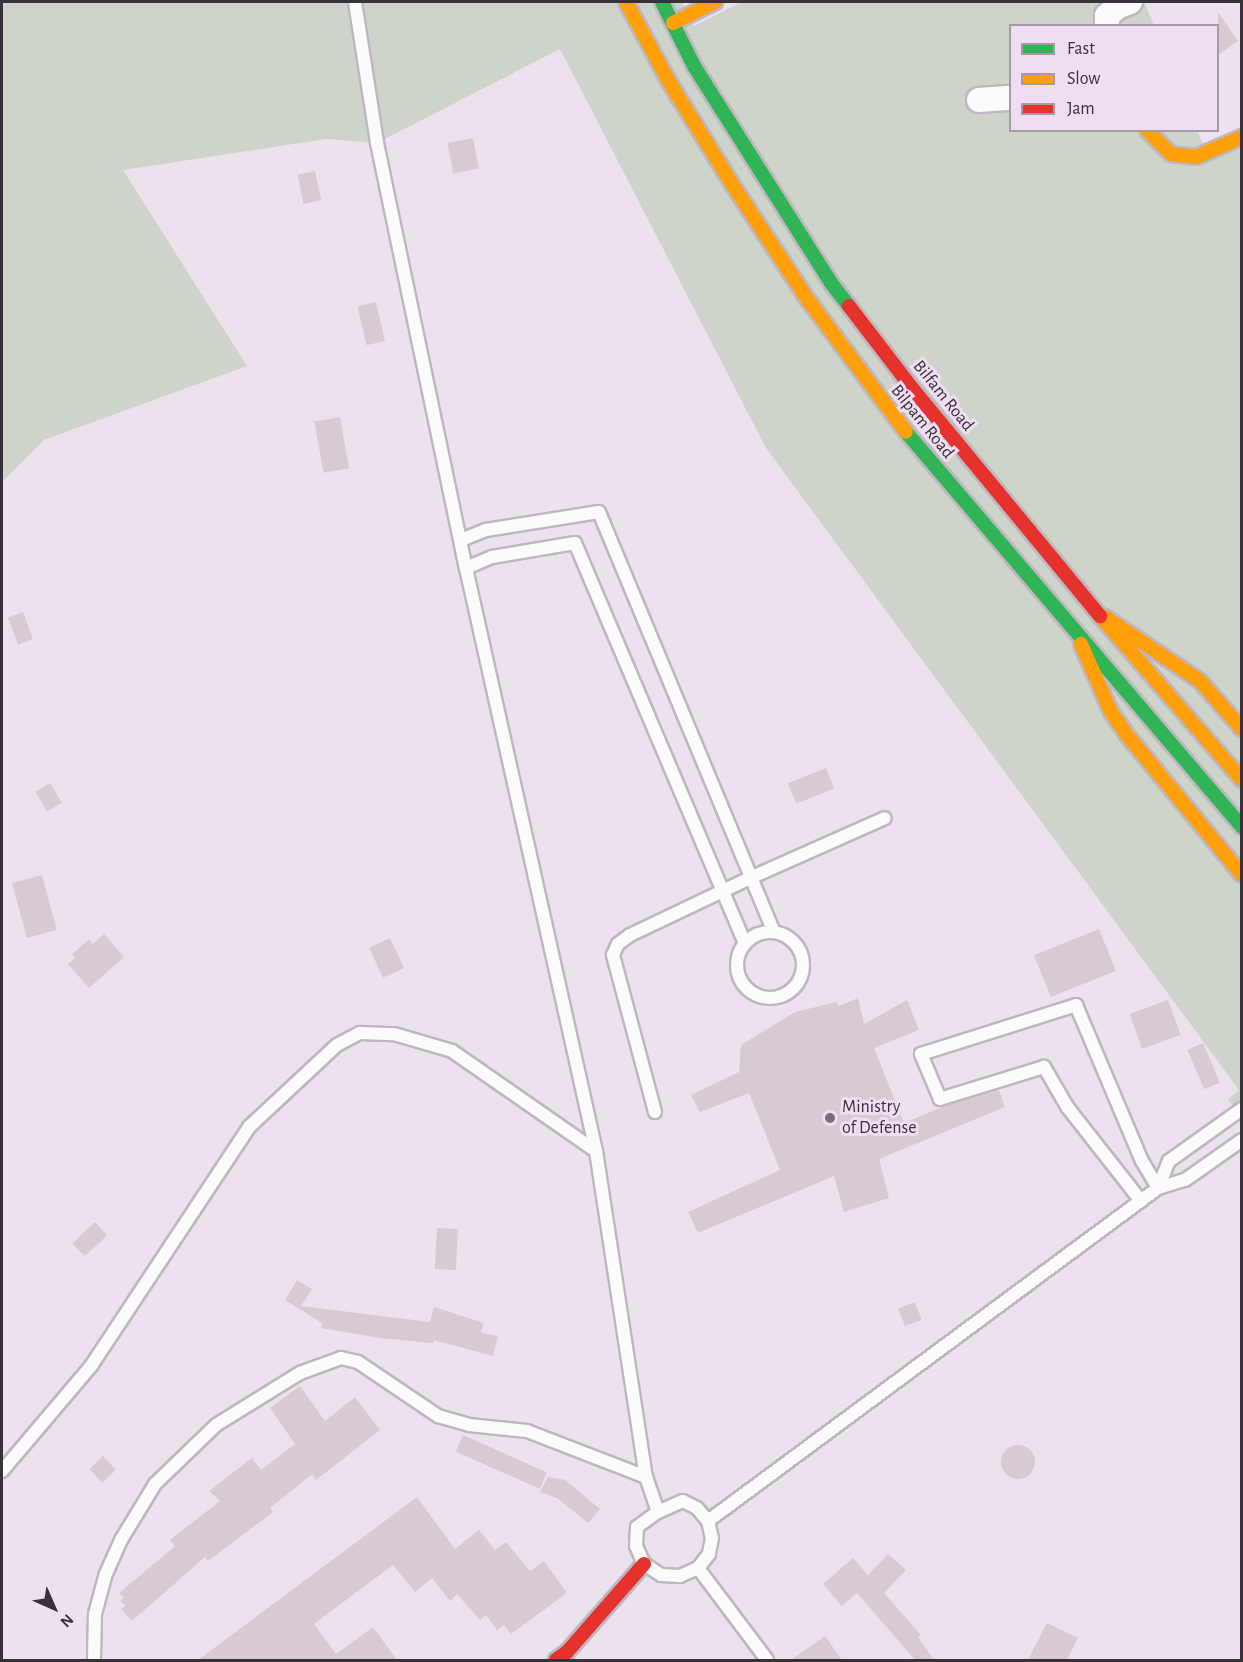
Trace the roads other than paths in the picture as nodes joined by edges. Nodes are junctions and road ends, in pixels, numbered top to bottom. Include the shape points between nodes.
1 (355, 2) edge
2 (626, 2) edge
3 (662, 2) edge
4 (715, 2) edge
5 (1130, 2) edge
6 (673, 23) junction
7 (1107, 24) edge
8 (1009, 98) edge
9 (979, 100) dead end
10 (1149, 132) edge
11 (1242, 137) edge
12 (461, 540) junction
13 (466, 568) junction
14 (1096, 612) junction
15 (1075, 632) junction
16 (1242, 729) edge
17 (1242, 780) edge
18 (885, 818) dead end
19 (1242, 827) edge
20 (1242, 875) edge
21 (752, 877) junction
22 (722, 892) junction
23 (774, 932) junction
24 (745, 943) junction
25 (1242, 1109) edge
26 (655, 1112) dead end
27 (1242, 1140) edge
28 (596, 1151) junction
29 (1158, 1188) junction
30 (1141, 1201) junction
31 (2, 1471) edge
32 (646, 1477) junction
33 (658, 1512) junction
34 (708, 1521) junction
35 (644, 1564) junction
36 (698, 1568) junction
37 (93, 1660) edge
38 (556, 1660) edge
39 (767, 1660) edge

1 - 12 lane via 377,143
2 - 15 main road, Bilpam Road via 668,80 808,300 886,408
3 - 6 main road, Bilfam Road
4 - 6 main road
5 - 7 street via 1107,16
6 - 14 main road, Bilfam Road via 694,66 831,283
8 - 9 street
10 - 11 main road via 1171,154 1196,157
12 - 13 lane
12 - 21 lane via 486,530 599,512
13 - 22 lane via 492,557 575,543
13 - 28 lane
14 - 16 main road via 1184,668
14 - 17 main road, Bilfam Road
15 - 19 main road, Bilpam Road
15 - 20 main road via 1126,735
18 - 21 lane
21 - 22 lane
21 - 23 lane
22 - 24 lane
22 - 26 lane via 630,935 618,944 613,955
23 - 24 lane via 757,933
23 - 24 lane via 789,937 797,945 803,966 796,986 778,998 756,996 740,981 737,958
25 - 29 lane via 1169,1161
27 - 29 lane via 1185,1180
28 - 31 lane via 452,1051 394,1034 360,1033 352,1037 337,1046 249,1128 91,1366
28 - 32 lane
29 - 30 lane
29 - 30 lane via 1142,1161 1076,1005 921,1054 940,1100 1044,1067 1068,1108
30 - 34 lane
32 - 33 lane
32 - 37 lane via 527,1431 469,1425 438,1416 358,1362 340,1358 300,1373 216,1425 154,1484 105,1576 95,1614
33 - 34 lane via 682,1502 697,1508
33 - 35 lane via 637,1527 636,1546
34 - 36 lane via 712,1538 709,1554
35 - 36 lane via 661,1575 680,1576
35 - 38 main road
36 - 39 lane

